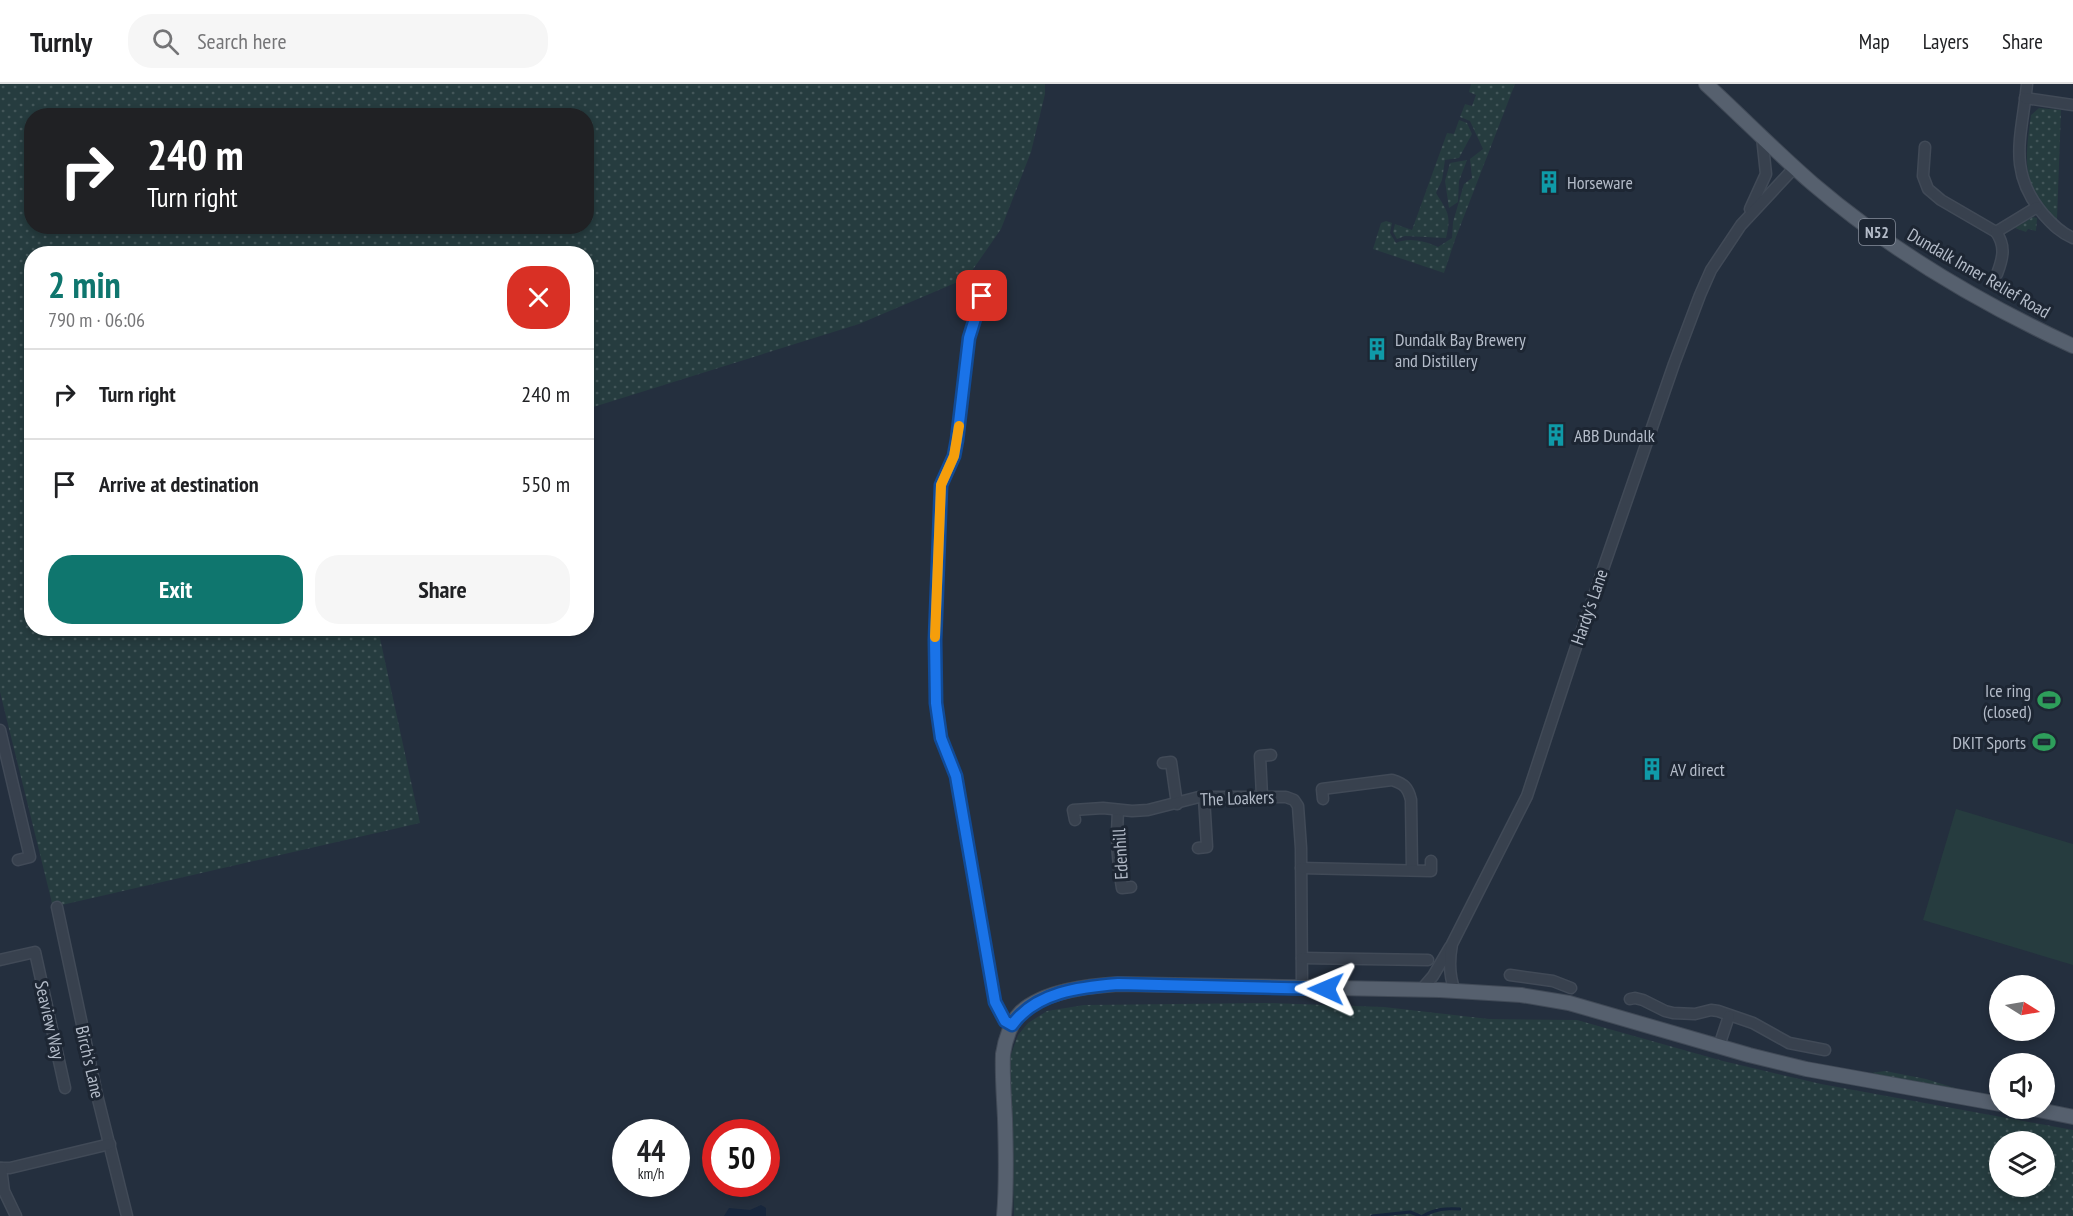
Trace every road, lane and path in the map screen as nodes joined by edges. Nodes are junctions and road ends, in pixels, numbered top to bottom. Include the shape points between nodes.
1 (1706, 84) edge
2 (2026, 84) edge
3 (2025, 98) junction
4 (2069, 105) edge
5 (1762, 137) junction
6 (1925, 147) dead end
7 (1795, 167) junction
8 (2037, 207) junction
9 (1742, 225) junction
10 (1996, 232) junction
11 (2073, 238) edge
12 (1996, 274) dead end
13 (982, 296) dead end
14 (2073, 346) edge
15 (0, 730) edge
16 (1271, 755) dead end
17 (1163, 763) dead end
18 (1262, 796) junction
19 (1204, 797) junction
20 (1323, 799) dead end
21 (1177, 804) junction
22 (1119, 810) junction
23 (1075, 820) dead end
24 (1198, 848) dead end
25 (18, 860) dead end
26 (1431, 861) dead end
27 (1301, 868) junction
28 (1412, 870) junction
29 (1131, 887) dead end
30 (57, 907) dead end
31 (1452, 944) junction
32 (1302, 958) junction
33 (0, 960) edge
34 (1428, 960) dead end
35 (1510, 975) dead end
36 (1535, 978) junction
37 (1571, 988) dead end
38 (1302, 989) junction
39 (1421, 990) junction
40 (1455, 991) junction
41 (1529, 996) junction
42 (1630, 999) dead end
43 (1729, 1016) junction
44 (1012, 1025) junction
45 (1719, 1046) junction
46 (1825, 1050) dead end
47 (65, 1088) dead end
48 (1989, 1102) edge
49 (2055, 1113) edge
50 (2073, 1117) edge
51 (110, 1144) junction
52 (0, 1168) edge
53 (16, 1216) edge
54 (127, 1216) edge
55 (1004, 1216) edge

1 - 5 main road, Dundalk Inner Relief Road / N52
2 - 3 street
3 - 4 street
3 - 8 street via 2020,173
5 - 7 main road, Dundalk Inner Relief Road / N52
5 - 9 street, Hardy's Lane via 1766,174
6 - 10 street via 1923,176 1928,189
7 - 9 street, Hardy's Lane
7 - 14 main road, Dundalk Inner Relief Road / N52 via 1861,221 1946,278
8 - 10 street
8 - 11 street via 2063,234
9 - 31 street, Hardy's Lane via 1711,270 1678,354 1527,796
10 - 12 street via 2003,241
13 - 44 street via 969,338 955,448 941,485 936,703 941,738 956,776 995,1002 1005,1021
15 - 25 street via 30,857
16 - 18 street via 1260,756
17 - 21 street via 1171,762
18 - 19 street, The Loakers
18 - 27 street, The Loakers via 1286,796 1298,806
19 - 21 street, The Loakers
19 - 24 street via 1208,847
20 - 28 street via 1323,789 1392,780 1403,784 1409,789 1411,800
21 - 22 street, The Loakers
22 - 23 street, The Loakers via 1073,810
22 - 29 street, Edenhill via 1119,871 1122,888
26 - 28 street via 1431,871
27 - 28 street
27 - 32 street, The Loakers
30 - 51 street, Birch's Lane
31 - 39 street
31 - 40 street, Hardy's Lane via 1450,964
32 - 34 street
32 - 38 street, The Loakers
33 - 47 street, Seaview Way via 35,952
35 - 36 street
36 - 37 street
36 - 41 street
38 - 39 main road
38 - 44 main road via 1094,986 1034,1004
39 - 40 main road
40 - 41 main road
41 - 45 main road via 1569,1003
42 - 43 street via 1643,1000 1665,1011 1695,1014 1711,1010
43 - 45 street
43 - 46 street via 1753,1023 1790,1043
44 - 55 main road via 1003,1053
45 - 48 main road via 1843,1076
49 - 50 main road
51 - 52 street
51 - 54 street, Birch's Lane
52 - 53 street via 4,1191

